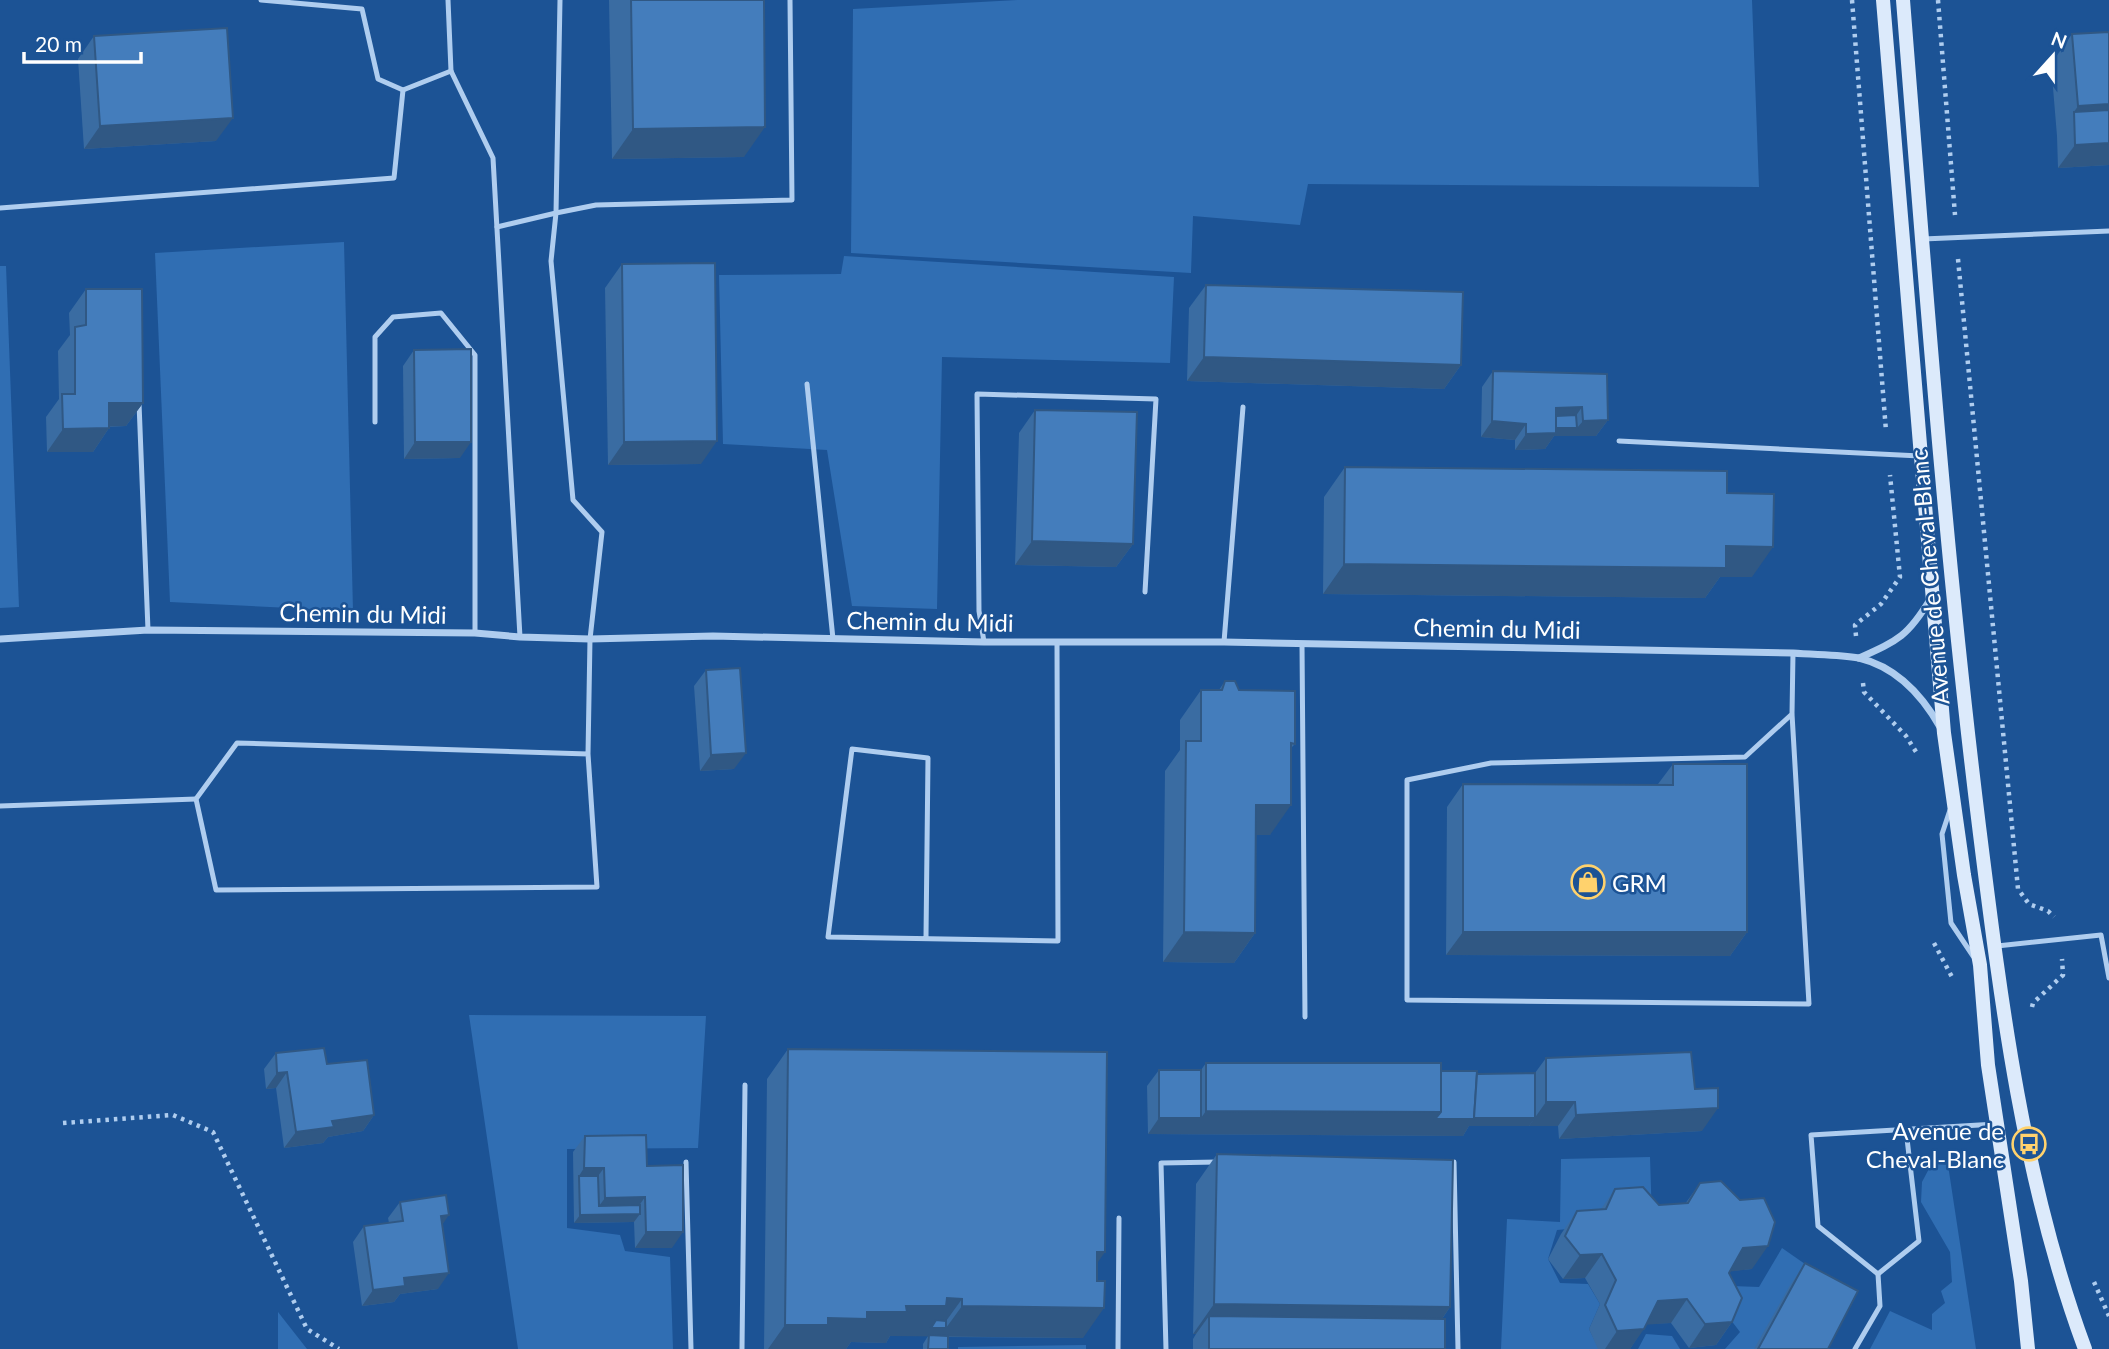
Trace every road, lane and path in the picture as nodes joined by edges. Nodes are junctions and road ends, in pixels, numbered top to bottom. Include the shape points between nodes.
1 (261, 0) edge
2 (448, 0) edge
3 (560, 0) edge
4 (790, 0) edge
5 (1852, 0) edge
6 (1883, 0) edge
7 (1903, 0) edge
8 (1938, 0) edge
9 (451, 71) junction
10 (403, 90) junction
11 (0, 208) edge
12 (556, 213) junction
13 (497, 226) junction
14 (2109, 231) edge
15 (1956, 237) junction
16 (1922, 239) junction
17 (807, 384) dead end
18 (138, 394) edge
19 (1243, 407) dead end
20 (375, 422) dead end
21 (1619, 441) dead end
22 (1888, 454) junction
23 (1920, 456) junction
24 (1145, 592) dead end
25 (1931, 597) junction
26 (148, 630) junction
27 (475, 633) junction
28 (520, 638) junction
29 (0, 639) edge
30 (590, 639) junction
31 (833, 639) junction
32 (984, 642) junction
33 (1224, 642) junction
34 (1057, 643) junction
35 (1302, 643) junction
36 (1793, 653) junction
37 (1859, 659) junction
38 (1792, 714) junction
39 (1944, 733) junction
40 (588, 754) junction
41 (1925, 766) dead end
42 (1954, 797) junction
43 (196, 799) junction
44 (0, 806) edge
45 (2109, 933) edge
46 (2101, 935) junction
47 (926, 937) junction
48 (1930, 937) dead end
49 (2057, 940) junction
50 (1994, 946) junction
51 (1980, 965) junction
52 (2109, 978) edge
53 (1954, 980) dead end
54 (2031, 1016) dead end
55 (1305, 1017) dead end
56 (745, 1085) dead end
57 (63, 1123) dead end
58 (1996, 1124) junction
59 (1906, 1130) junction
60 (687, 1162) dead end
61 (1231, 1162) edge
62 (1440, 1162) edge
63 (1119, 1218) dead end
64 (1878, 1274) junction
65 (2094, 1282) dead end
66 (2109, 1316) edge
67 (338, 1349) edge
68 (691, 1349) edge
69 (742, 1349) edge
70 (1118, 1349) edge
71 (1166, 1349) edge
72 (1458, 1349) edge
73 (1855, 1349) edge
74 (2028, 1349) edge
75 (2085, 1349) edge

1 - 10 lane via 362,9 378,79
2 - 9 lane
3 - 12 lane
4 - 12 lane via 792,200 596,205
5 - 22 path
6 - 23 main road, Avenue de Cheval-Blanc
7 - 16 main road, Avenue de Cheval-Blanc
8 - 15 path
9 - 10 lane
9 - 13 lane via 493,158
10 - 11 lane via 394,178
12 - 13 lane
12 - 30 lane via 551,261 573,500 602,533
13 - 28 lane
14 - 15 lane
15 - 16 lane
15 - 49 path via 2018,889 2029,904 2056,919
16 - 50 main road, Avenue de Cheval-Blanc via 1952,591
17 - 31 lane
18 - 26 lane
19 - 33 lane
20 - 27 lane via 374,337 393,317 441,313 475,355
21 - 22 lane
22 - 23 lane
22 - 37 path via 1900,577 1881,604 1855,625
23 - 25 main road, Avenue de Cheval-Blanc
24 - 32 lane via 1156,399 977,394 979,611
25 - 37 street, Chemin du Midi via 1917,622 1896,642
25 - 39 main road, Avenue de Cheval-Blanc
26 - 27 street, Chemin du Midi
26 - 29 street, Chemin du Midi
27 - 28 street, Chemin du Midi
28 - 30 street, Chemin du Midi
30 - 31 street, Chemin du Midi
30 - 40 lane
31 - 32 street, Chemin du Midi
32 - 34 street, Chemin du Midi
33 - 34 street, Chemin du Midi
33 - 35 street, Chemin du Midi
34 - 47 lane via 1058,941
35 - 36 street, Chemin du Midi
35 - 55 lane
36 - 37 street, Chemin du Midi
36 - 38 lane
37 - 39 street, Chemin du Midi via 1894,673 1913,688
37 - 41 path via 1864,692 1906,736
38 - 38 lane via 1809,1004 1407,1000 1407,780 1491,763 1745,757
39 - 42 main road, Avenue de Cheval-Blanc
40 - 43 lane via 237,743
40 - 43 lane via 597,887 216,890
42 - 51 main road, Avenue de Cheval-Blanc
42 - 51 lane via 1942,834 1951,923
43 - 44 lane
45 - 46 lane
46 - 49 lane
46 - 52 lane
47 - 47 lane via 828,937 852,750 928,758
48 - 53 path
49 - 50 lane
49 - 54 path via 2063,975 2033,1003
50 - 75 main road, Avenue de Cheval-Blanc via 2043,1212
51 - 58 main road, Avenue de Cheval-Blanc
56 - 69 lane
57 - 67 path via 173,1115 213,1132 307,1329
58 - 59 lane
58 - 74 main road, Avenue de Cheval-Blanc
59 - 64 lane via 1919,1241
59 - 64 lane via 1811,1135 1818,1226
60 - 68 lane
61 - 71 lane via 1161,1163
62 - 72 lane via 1454,1162
63 - 70 lane
64 - 73 lane via 1880,1306
65 - 66 path

